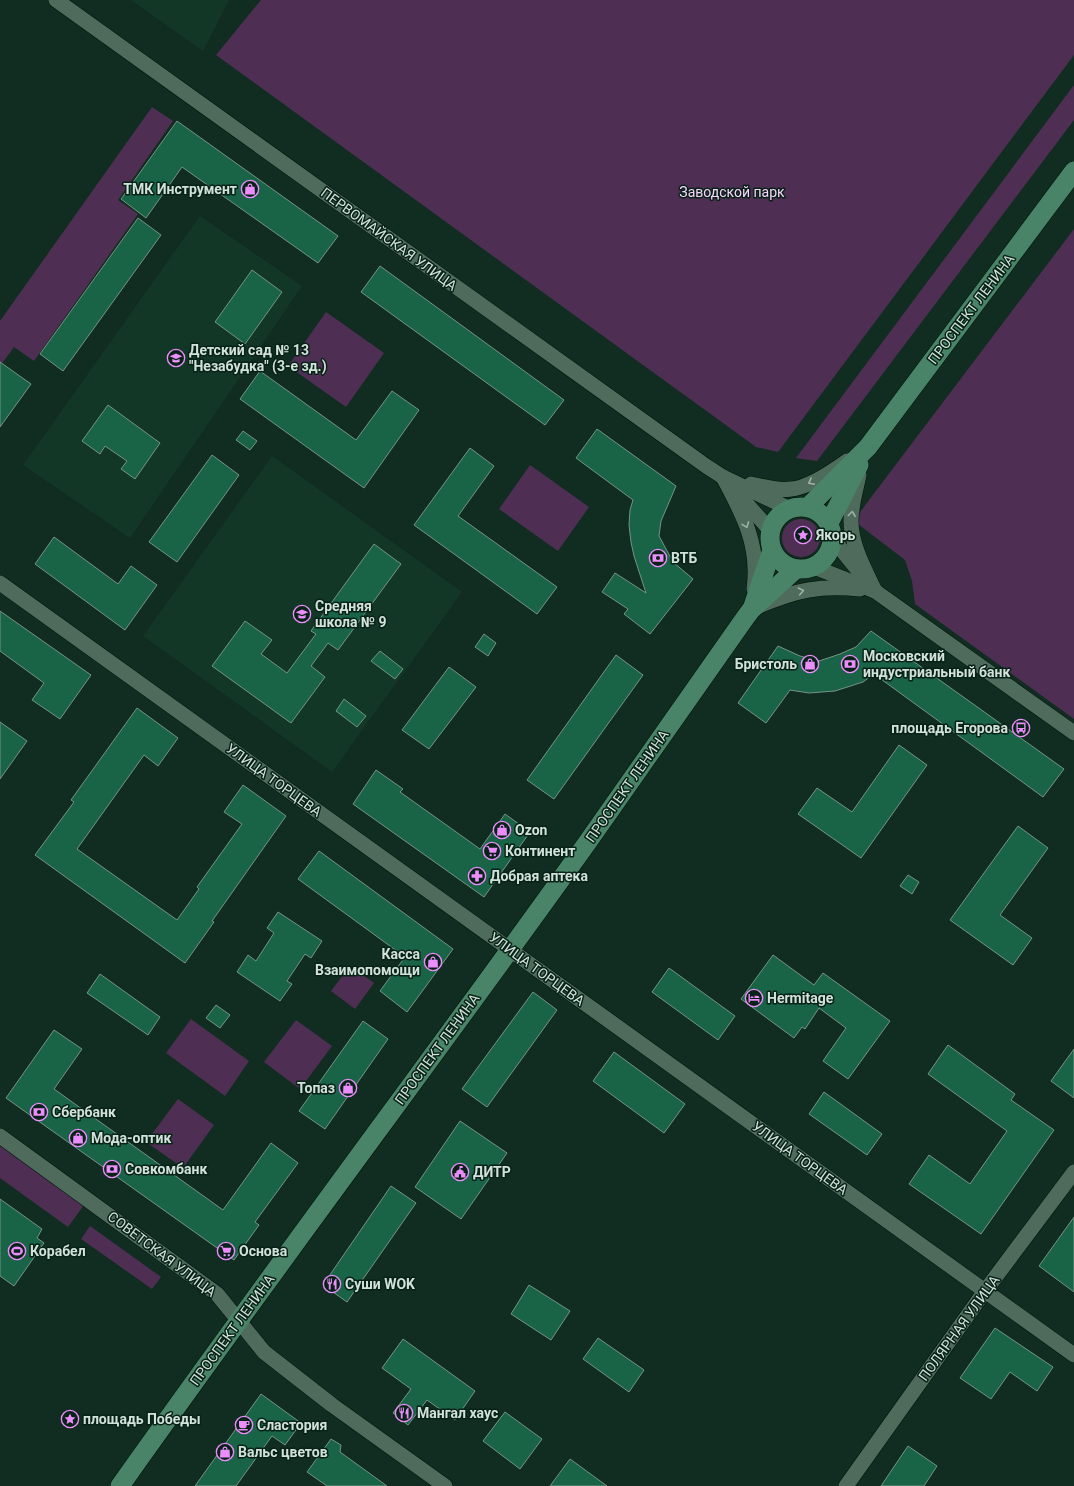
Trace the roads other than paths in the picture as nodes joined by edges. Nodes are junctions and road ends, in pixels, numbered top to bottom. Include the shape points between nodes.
1 (56, 0) edge
2 (1074, 171) edge
3 (868, 447) junction
4 (722, 477) junction
5 (799, 508) junction
6 (770, 530) junction
7 (831, 530) junction
8 (772, 550) junction
9 (805, 568) junction
10 (0, 583) edge
11 (875, 591) junction
12 (751, 610) junction
13 (1074, 733) edge
14 (510, 949) junction
15 (0, 1136) edge
16 (1074, 1172) edge
17 (985, 1291) junction
18 (239, 1320) junction
19 (1074, 1355) edge
20 (120, 1486) edge
21 (445, 1486) edge
22 (846, 1486) edge

1 - 4 street, ПЕРВОМАЙСКАЯ УЛИЦА
2 - 3 main road, ПРОСПЕКТ ЛЕНИНА
3 -> 4 street via 843,464 793,489 777,489
3 - 5 main road
3 - 7 main road
11 -> 3 street via 854,542 851,521 854,497
4 - 5 street
4 - 6 street
4 -> 12 street via 746,522 753,544 755,586
5 - 6 main road via 780,514
5 - 7 main road via 820,513
6 - 8 main road
7 - 9 main road via 831,549 826,557
7 - 11 street
8 - 9 main road via 785,565
8 - 12 main road
9 - 11 street
9 - 12 main road
10 - 14 street, УЛИЦА ТОРЦЕВА
12 -> 11 street via 794,592 815,588
11 - 13 street
12 - 14 main road, ПРОСПЕКТ ЛЕНИНА
14 - 17 street, УЛИЦА ТОРЦЕВА
14 - 18 main road, ПРОСПЕКТ ЛЕНИНА
15 - 18 street, СОВЕТСКАЯ УЛИЦА via 217,1294
16 - 17 street, ПОЛЯРНАЯ УЛИЦА
17 - 19 street, УЛИЦА ТОРЦЕВА
17 - 22 street, ПОЛЯРНАЯ УЛИЦА
18 - 20 main road, ПРОСПЕКТ ЛЕНИНА
18 - 21 street, СОВЕТСКАЯ УЛИЦА via 264,1352 332,1405

